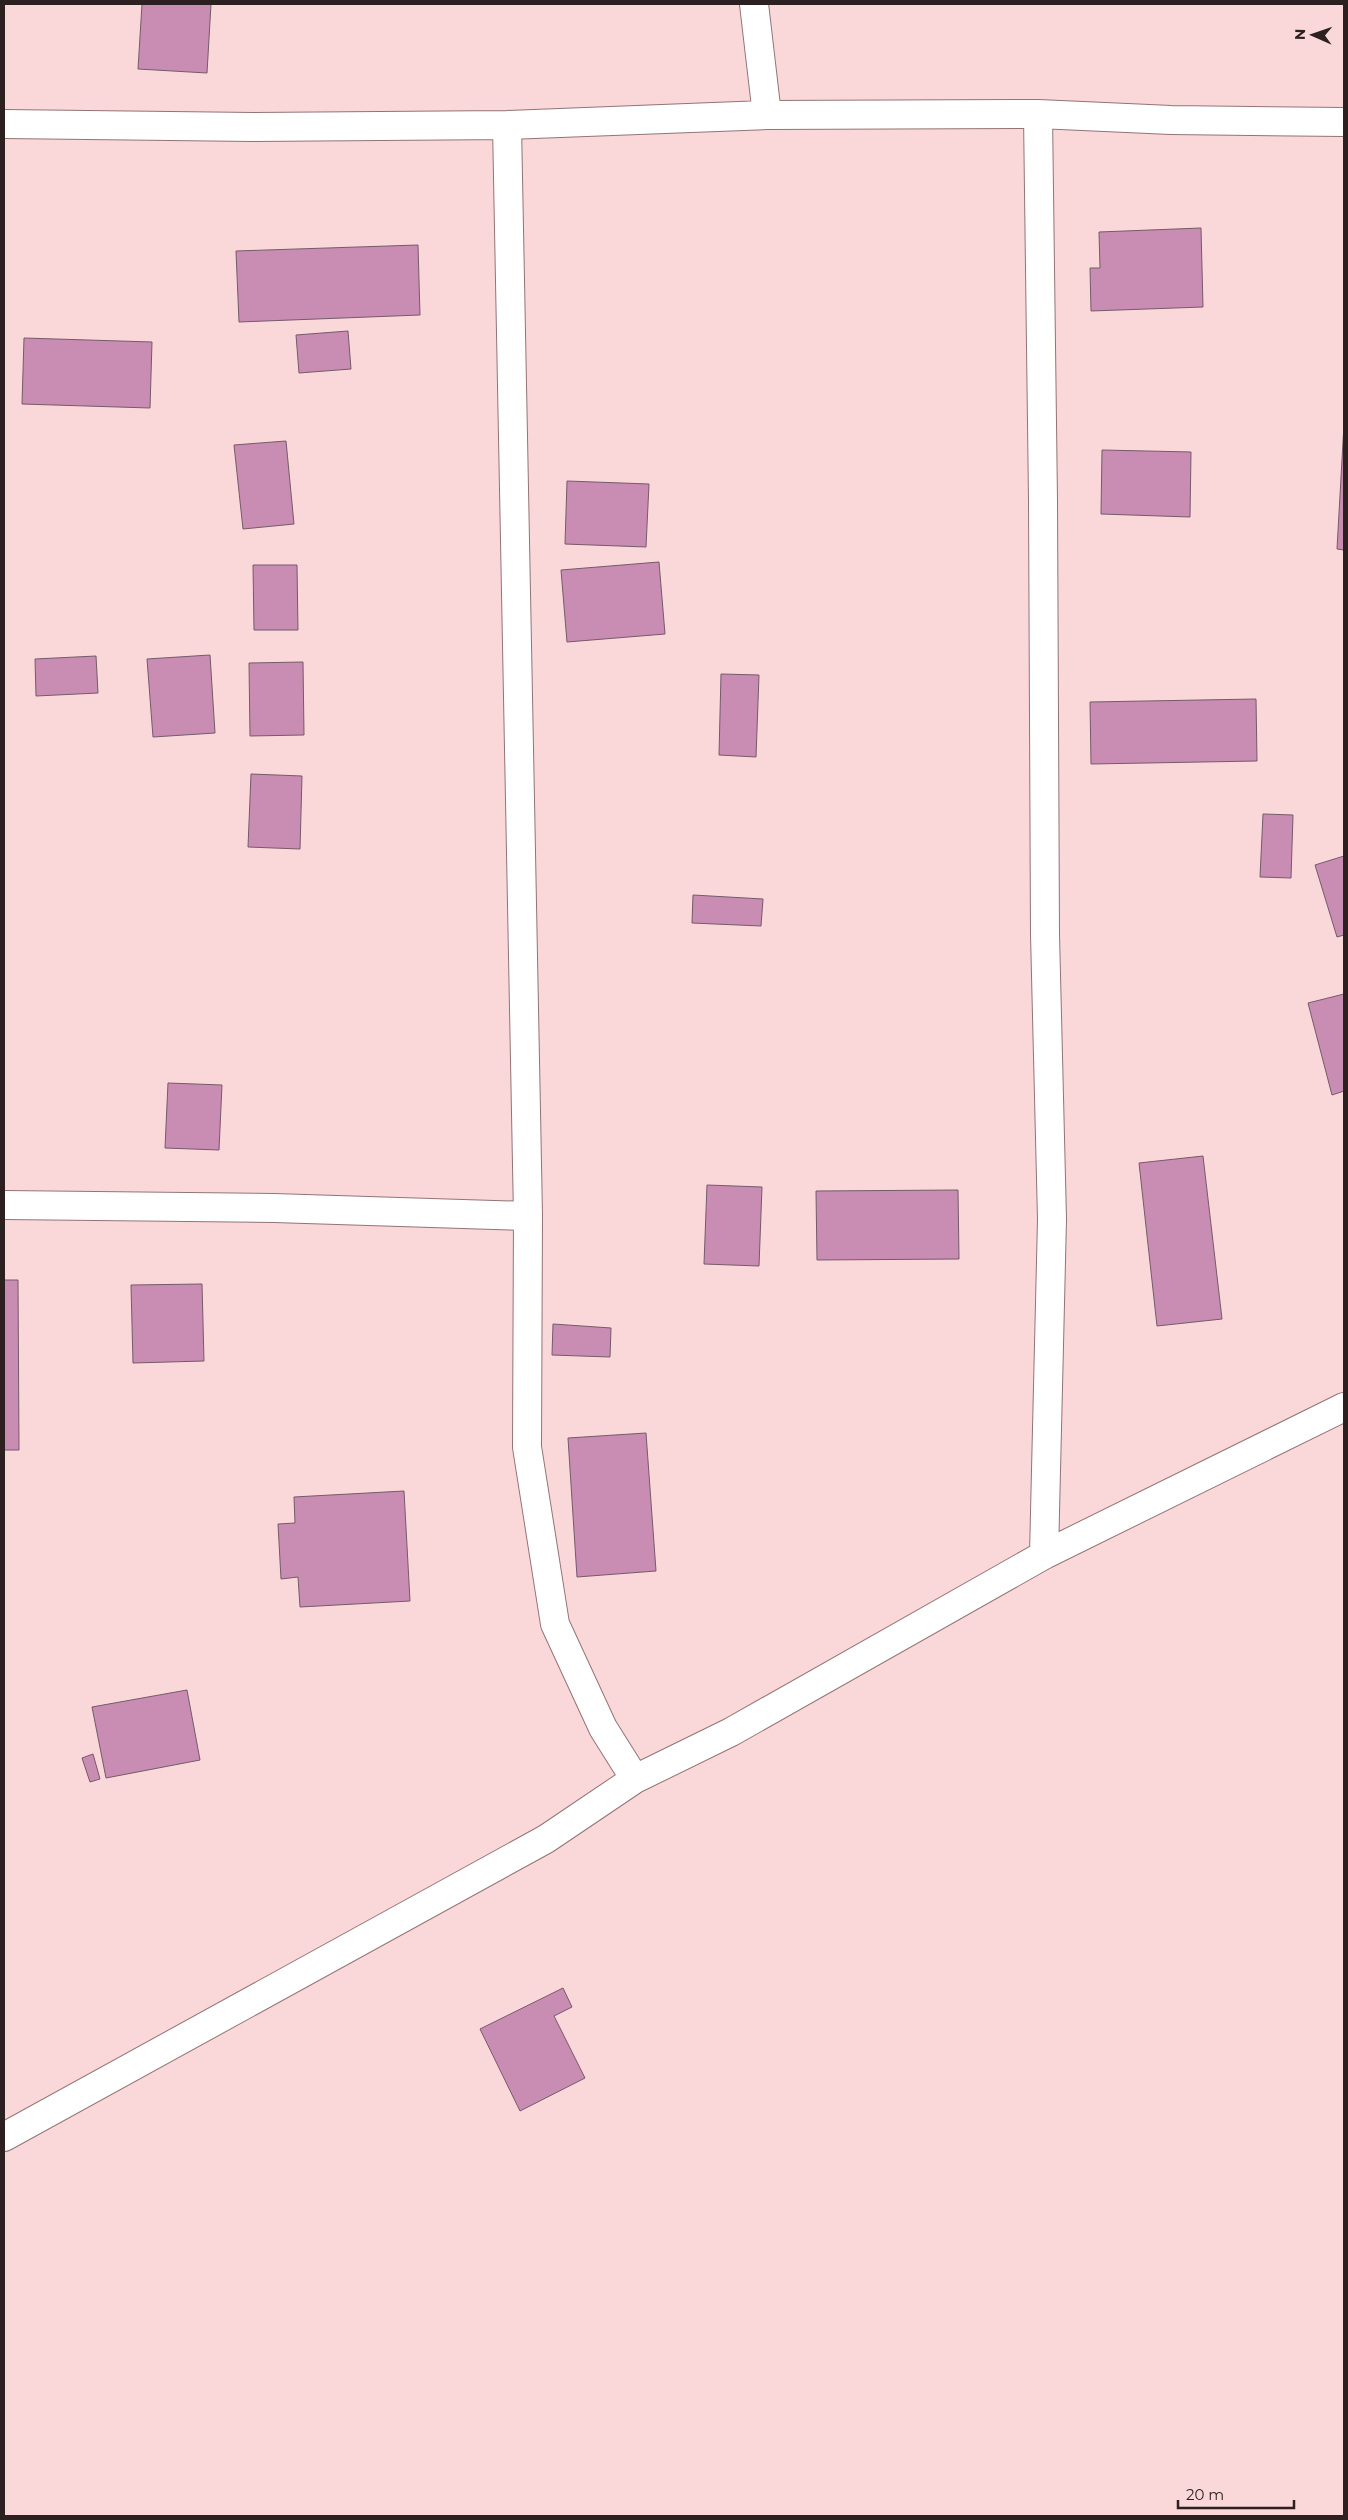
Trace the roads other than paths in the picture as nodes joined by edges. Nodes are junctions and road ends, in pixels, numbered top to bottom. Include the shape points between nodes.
1 (754, 4) edge
2 (1038, 114) junction
3 (767, 115) junction
4 (1344, 122) edge
5 (4, 124) edge
6 (507, 125) junction
7 (4, 1205) edge
8 (528, 1216) junction
9 (1344, 1407) edge
10 (1044, 1555) junction
11 (635, 1779) junction
12 (4, 2137) edge

1 - 3 street
2 - 3 street
2 - 4 street via 1171,120
2 - 10 street via 1045,924 1052,1219
3 - 6 street
5 - 6 street via 252,127
6 - 8 street
7 - 8 street via 274,1208
8 - 11 street via 527,1447 555,1624 603,1728
9 - 10 street
10 - 11 street via 731,1732
11 - 12 street via 546,1839

